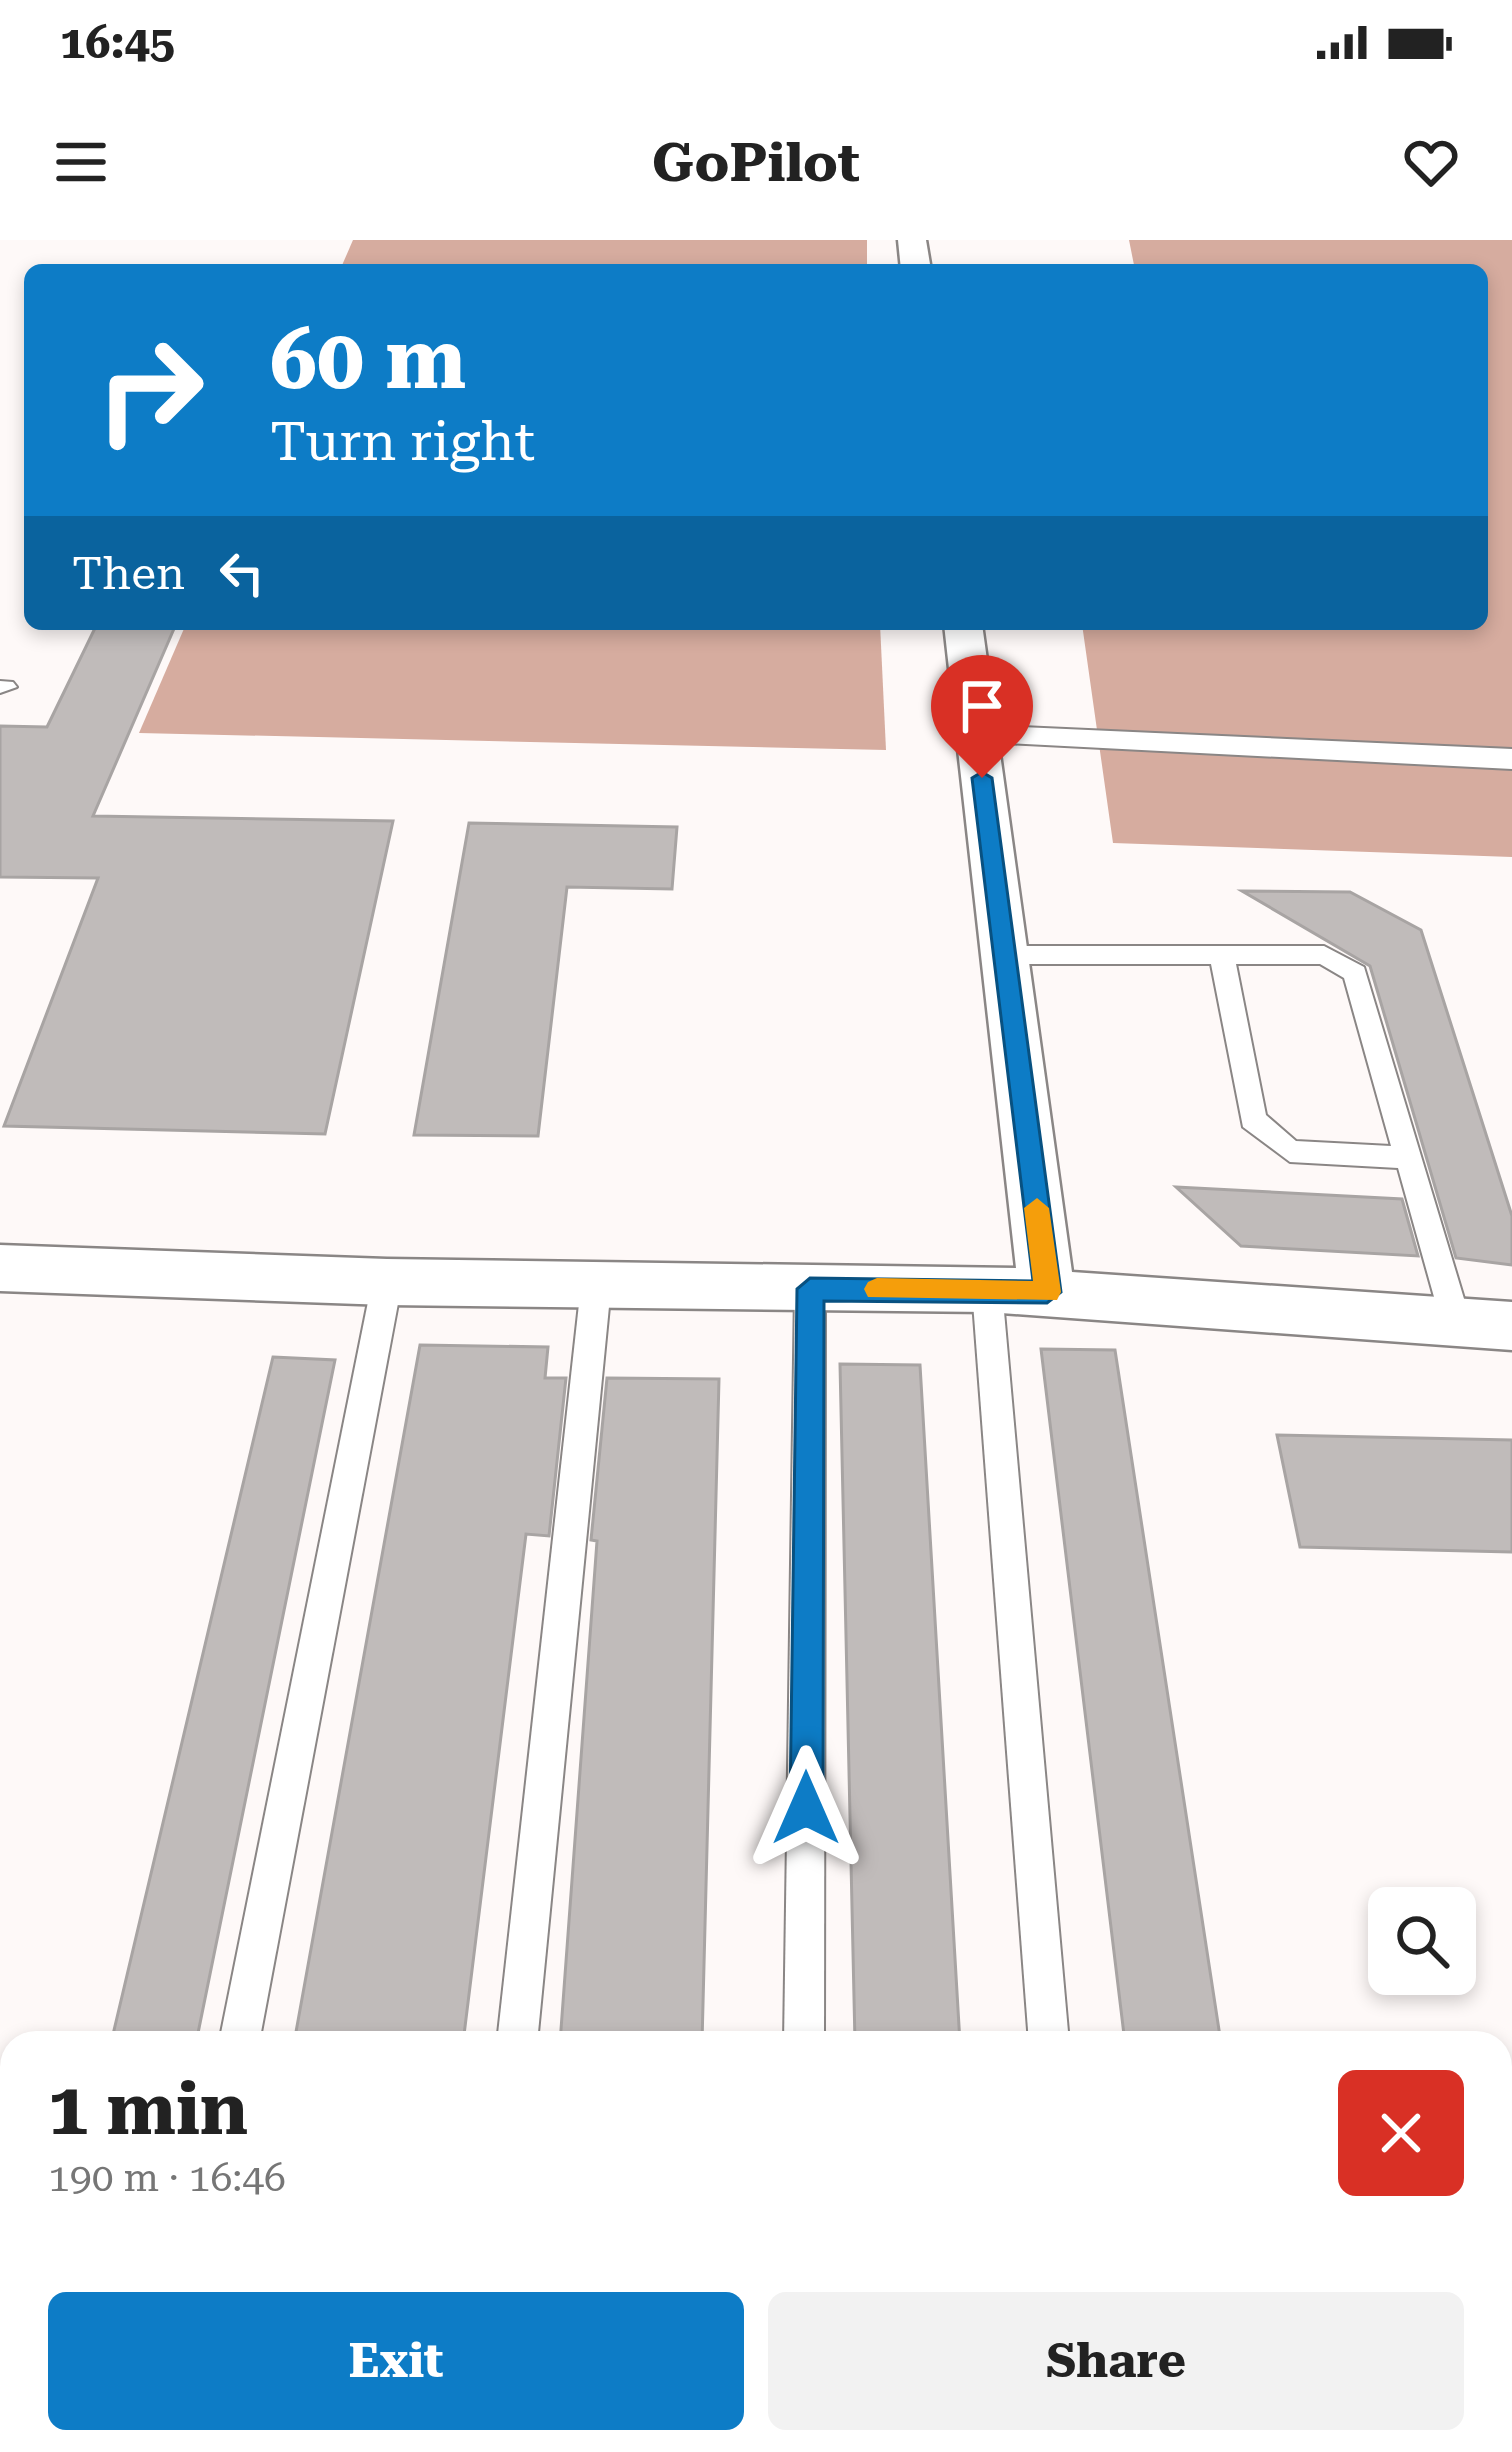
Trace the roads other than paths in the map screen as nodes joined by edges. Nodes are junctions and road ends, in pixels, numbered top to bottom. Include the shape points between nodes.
1 (964, 630) edge
2 (976, 734) junction
3 (1512, 759) edge
4 (1005, 955) junction
5 (1222, 955) junction
6 (1408, 1158) junction
7 (0, 1268) edge
8 (387, 1282) junction
9 (596, 1286) junction
10 (810, 1289) junction
11 (987, 1289) junction
12 (1047, 1292) junction
13 (1456, 1322) junction
14 (1512, 1326) edge
15 (241, 2031) edge
16 (518, 2031) edge
17 (804, 2031) edge
18 (1048, 2031) edge

1 - 2 street
2 - 3 street
2 - 4 street
4 - 5 lane
4 - 12 street
5 - 6 lane via 1324,955 1355,973
5 - 6 lane via 1253,1120 1290,1151
6 - 13 lane
7 - 8 street
8 - 9 street
8 - 15 lane
9 - 10 street
9 - 16 lane
10 - 11 street
10 - 17 lane
11 - 12 street
11 - 18 lane
12 - 13 street
13 - 14 street

